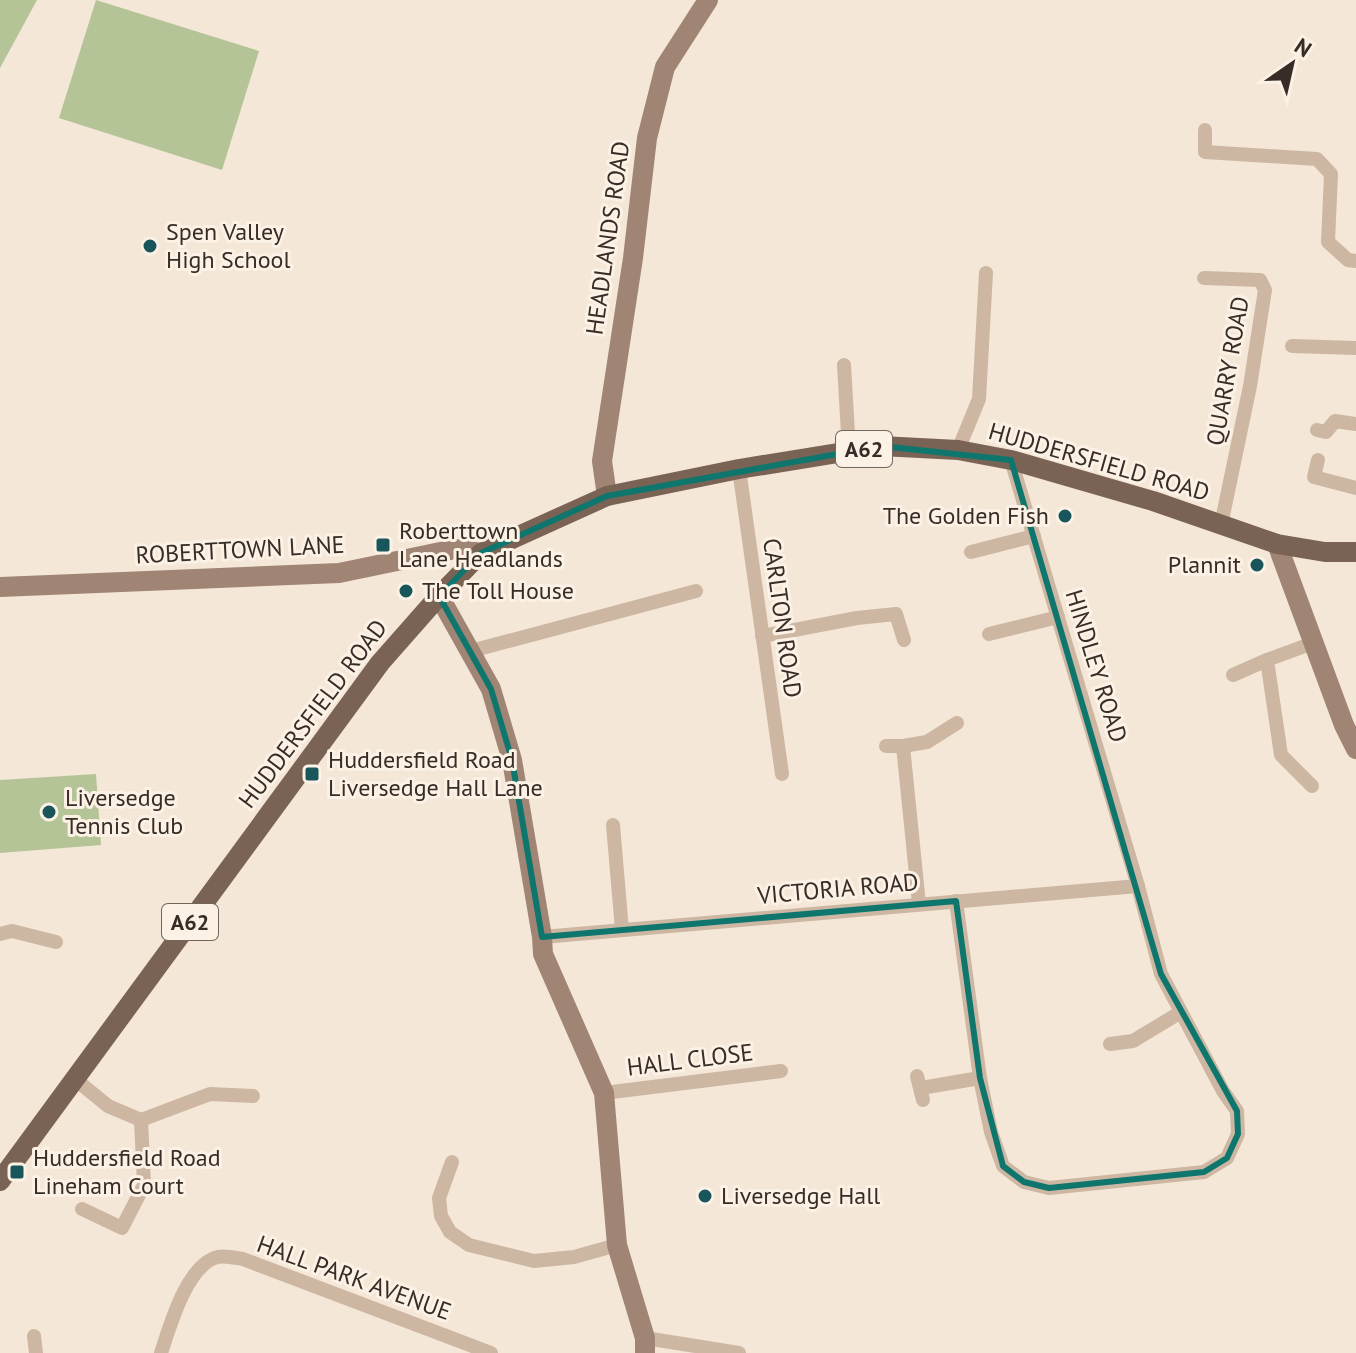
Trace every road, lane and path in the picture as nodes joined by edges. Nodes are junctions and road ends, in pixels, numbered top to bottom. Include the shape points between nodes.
1 (708, 0) edge
2 (1205, 130) dead end
3 (1356, 261) edge
4 (986, 273) dead end
5 (1204, 278) dead end
6 (1292, 346) dead end
7 (1356, 348) edge
8 (844, 365) dead end
9 (1356, 424) edge
10 (1317, 430) dead end
11 (958, 450) junction
12 (849, 451) junction
13 (1011, 460) junction
14 (1318, 460) dead end
15 (739, 469) junction
16 (1356, 488) edge
17 (607, 496) junction
18 (1221, 525) junction
19 (1034, 536) junction
20 (1277, 544) junction
21 (971, 552) dead end
22 (1356, 552) edge
23 (481, 553) junction
24 (0, 587) edge
25 (696, 591) dead end
26 (439, 596) junction
27 (1058, 617) junction
28 (989, 634) dead end
29 (762, 636) junction
30 (904, 640) dead end
31 (1313, 643) junction
32 (471, 651) junction
33 (1267, 660) junction
34 (1233, 675) dead end
35 (957, 723) dead end
36 (886, 746) dead end
37 (903, 746) junction
38 (1356, 749) edge
39 (782, 774) dead end
40 (1312, 786) dead end
41 (613, 825) dead end
42 (1138, 886) junction
43 (956, 901) junction
44 (919, 904) junction
45 (622, 930) junction
46 (0, 934) edge
47 (542, 937) junction
48 (56, 942) dead end
49 (1181, 1012) junction
50 (1110, 1044) dead end
51 (781, 1071) dead end
52 (980, 1078) junction
53 (75, 1079) junction
54 (920, 1088) dead end
55 (604, 1093) junction
56 (253, 1096) dead end
57 (141, 1120) junction
58 (452, 1162) dead end
59 (0, 1181) edge
60 (82, 1209) dead end
61 (617, 1245) junction
62 (34, 1336) dead end
63 (645, 1345) edge
64 (36, 1353) edge
65 (161, 1353) edge
66 (491, 1353) edge
67 (739, 1353) edge

1 - 17 street, HEADLANDS ROAD via 665,67 647,138 602,461
2 - 3 street via 1205,152 1317,159 1331,174 1328,242
4 - 11 street via 979,399
5 - 18 street, QUARRY ROAD via 1260,280 1265,290
6 - 7 street
8 - 12 street
9 - 10 street via 1335,421 1326,432
11 - 12 main road, HUDDERSFIELD ROAD / A62 via 881,446
11 - 13 main road, HUDDERSFIELD ROAD / A62
12 - 15 main road, HUDDERSFIELD ROAD / A62
13 - 18 main road, HUDDERSFIELD ROAD / A62
13 - 19 street, HINDLEY ROAD
14 - 16 street via 1314,477
15 - 17 main road, HUDDERSFIELD ROAD / A62
15 - 29 street, CARLTON ROAD
17 - 23 main road, HUDDERSFIELD ROAD / A62
18 - 20 main road, HUDDERSFIELD ROAD / A62
19 - 21 street
19 - 27 street, HINDLEY ROAD
20 - 22 main road, HUDDERSFIELD ROAD / A62
20 - 31 street
23 - 24 street, ROBERTTOWN LANE via 455,549 339,573
23 - 26 main road, HUDDERSFIELD ROAD / A62
25 - 32 street
26 - 32 street
26 - 53 main road, HUDDERSFIELD ROAD / A62 via 358,692
27 - 28 street
27 - 42 street, HINDLEY ROAD
29 - 30 street via 896,614
29 - 39 street, CARLTON ROAD
31 - 33 street
31 - 38 street
32 - 47 street via 491,689 512,760
33 - 34 street
33 - 40 street via 1281,755
35 - 37 street via 927,742
36 - 37 street
37 - 44 street
41 - 45 street
42 - 43 street, VICTORIA ROAD
42 - 49 street, HINDLEY ROAD via 1161,974
43 - 44 street, VICTORIA ROAD
43 - 52 street, HINDLEY ROAD
44 - 45 street, VICTORIA ROAD
45 - 47 street, VICTORIA ROAD
46 - 48 street via 12,931
47 - 55 street via 543,954
49 - 50 street via 1133,1041
49 - 52 street, HINDLEY ROAD via 1237,1111 1238,1134 1227,1158 1204,1172 1049,1188 1024,1182 1003,1166
51 - 55 street, HALL CLOSE
52 - 54 street
53 - 57 street via 108,1106
53 - 59 main road, HUDDERSFIELD ROAD / A62
55 - 61 street
56 - 57 street via 210,1094
57 - 60 street via 144,1185 122,1228
58 - 61 street via 439,1198 441,1216 450,1232 469,1245 534,1261
61 - 63 street
62 - 64 street
63 - 67 street
65 - 66 street, HALL PARK AVENUE via 198,1268 218,1256 243,1259

